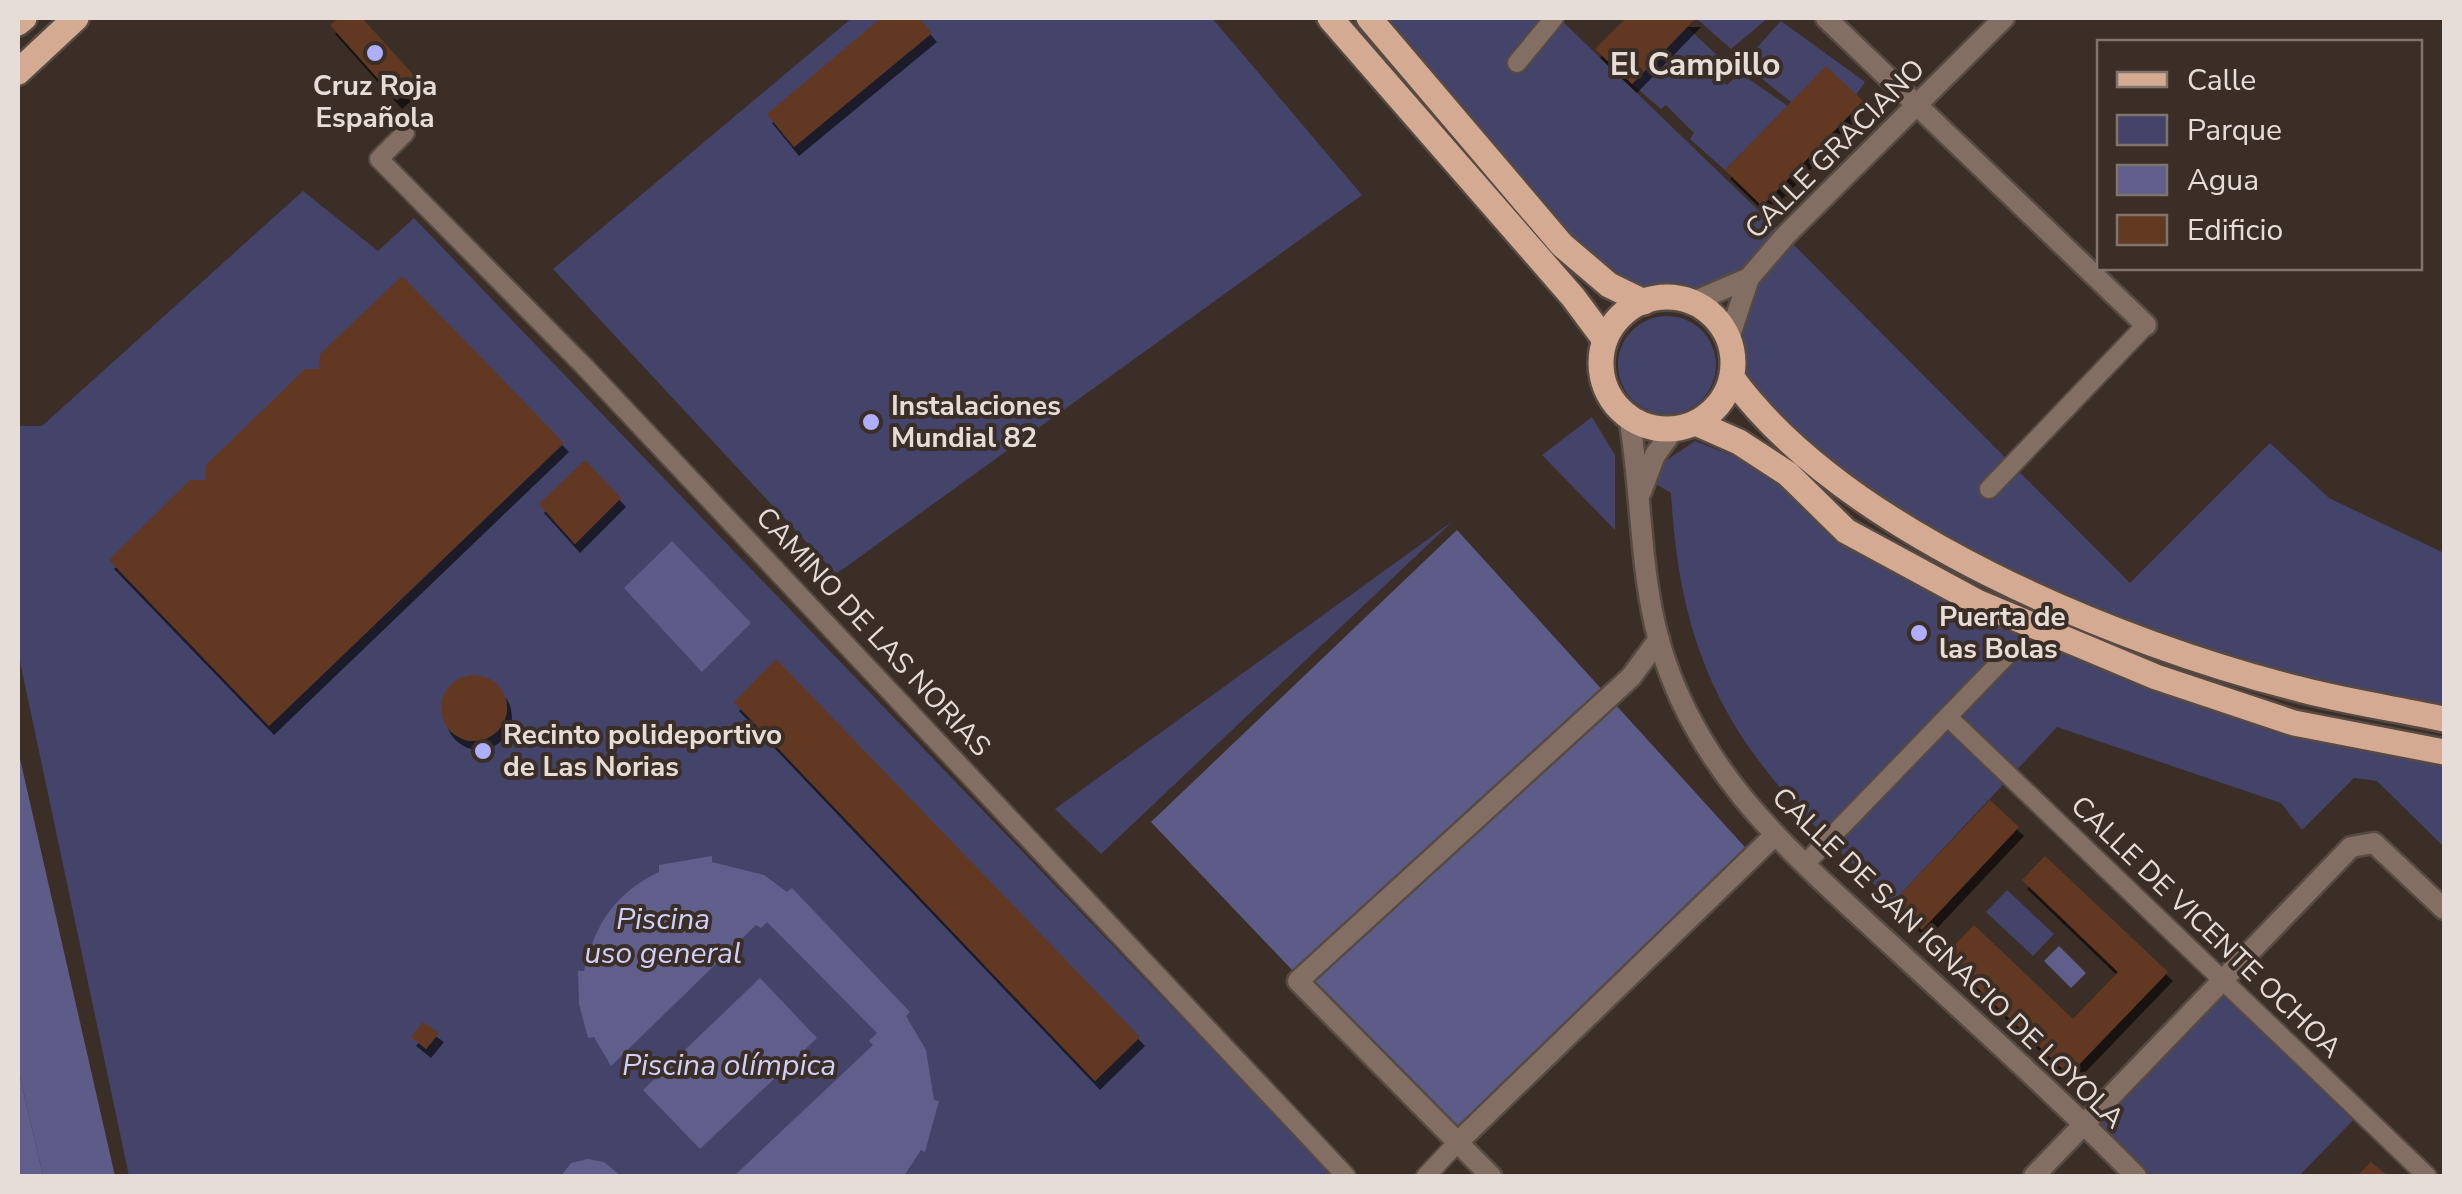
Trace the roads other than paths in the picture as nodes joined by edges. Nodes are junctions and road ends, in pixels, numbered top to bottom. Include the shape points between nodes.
1 (24, 18) edge
2 (76, 18) edge
3 (1330, 18) edge
4 (1369, 18) edge
5 (1554, 18) edge
6 (1826, 18) edge
7 (2004, 18) edge
8 (18, 23) edge
9 (1516, 62) dead end
10 (18, 72) edge
11 (1917, 105) junction
12 (405, 133) dead end
13 (1749, 278) junction
14 (1644, 302) junction
15 (1693, 302) junction
16 (2146, 326) joint
17 (1728, 338) junction
18 (1605, 340) junction
19 (1732, 378) junction
20 (1629, 416) junction
21 (1685, 426) junction
22 (1988, 489) dead end
23 (1641, 494) junction
24 (1659, 639) junction
25 (2012, 651) dead end
26 (1631, 677) junction
27 (1676, 688) junction
28 (1948, 716) junction
29 (2444, 719) edge
30 (2444, 752) edge
31 (1774, 837) junction
32 (1805, 864) junction
33 (2444, 909) edge
34 (2222, 980) junction
35 (2085, 1124) junction
36 (1457, 1143) junction
37 (1346, 1176) edge
38 (1426, 1176) edge
39 (1491, 1176) edge
40 (2034, 1176) edge
41 (2136, 1176) edge
42 (2427, 1176) edge

1 - 8 main road
2 - 10 main road
3 - 18 main road
4 - 14 main road via 1562,245 1609,285
5 - 9 street
6 - 11 street
7 - 11 street, CALLE GRACIANO
11 - 13 street, CALLE GRACIANO
11 - 16 street
12 - 37 street, CAMINO DE LAS NORIAS via 380,159 583,365
13 - 15 street, CALLE GRACIANO
13 - 17 street, CALLE GRACIANO
14 - 15 main road
14 - 18 main road via 1614,324
15 - 17 main road
16 - 22 street
17 - 19 main road
18 - 20 main road via 1604,382
19 - 21 main road via 1712,412
19 - 29 main road via 1769,426 1863,504 1994,576 2189,655 2302,690
20 - 21 main road via 1650,427
20 - 23 street, CALLE DE SAN IGNACIO DE LOYOLA
21 - 23 street, CALLE DE SAN IGNACIO DE LOYOLA via 1655,456
21 - 30 main road via 1739,442 1788,474 1846,531 1978,602 2156,677 2294,723
23 - 24 street, CALLE DE SAN IGNACIO DE LOYOLA via 1644,563
24 - 26 street
24 - 27 street, CALLE DE SAN IGNACIO DE LOYOLA
25 - 28 street
26 - 27 street via 1657,678
26 - 36 street via 1298,981
27 - 31 street, CALLE DE SAN IGNACIO DE LOYOLA via 1716,766
28 - 32 street
28 - 34 street, CALLE DE VICENTE OCHOA
31 - 32 street, CALLE DE SAN IGNACIO DE LOYOLA
31 - 36 street
32 - 35 street, CALLE DE SAN IGNACIO DE LOYOLA
33 - 34 street via 2374,843 2351,847
34 - 35 street
34 - 42 street, CALLE DE VICENTE OCHOA
35 - 40 street
35 - 41 street, CALLE DE SAN IGNACIO DE LOYOLA
36 - 38 street
36 - 39 street

